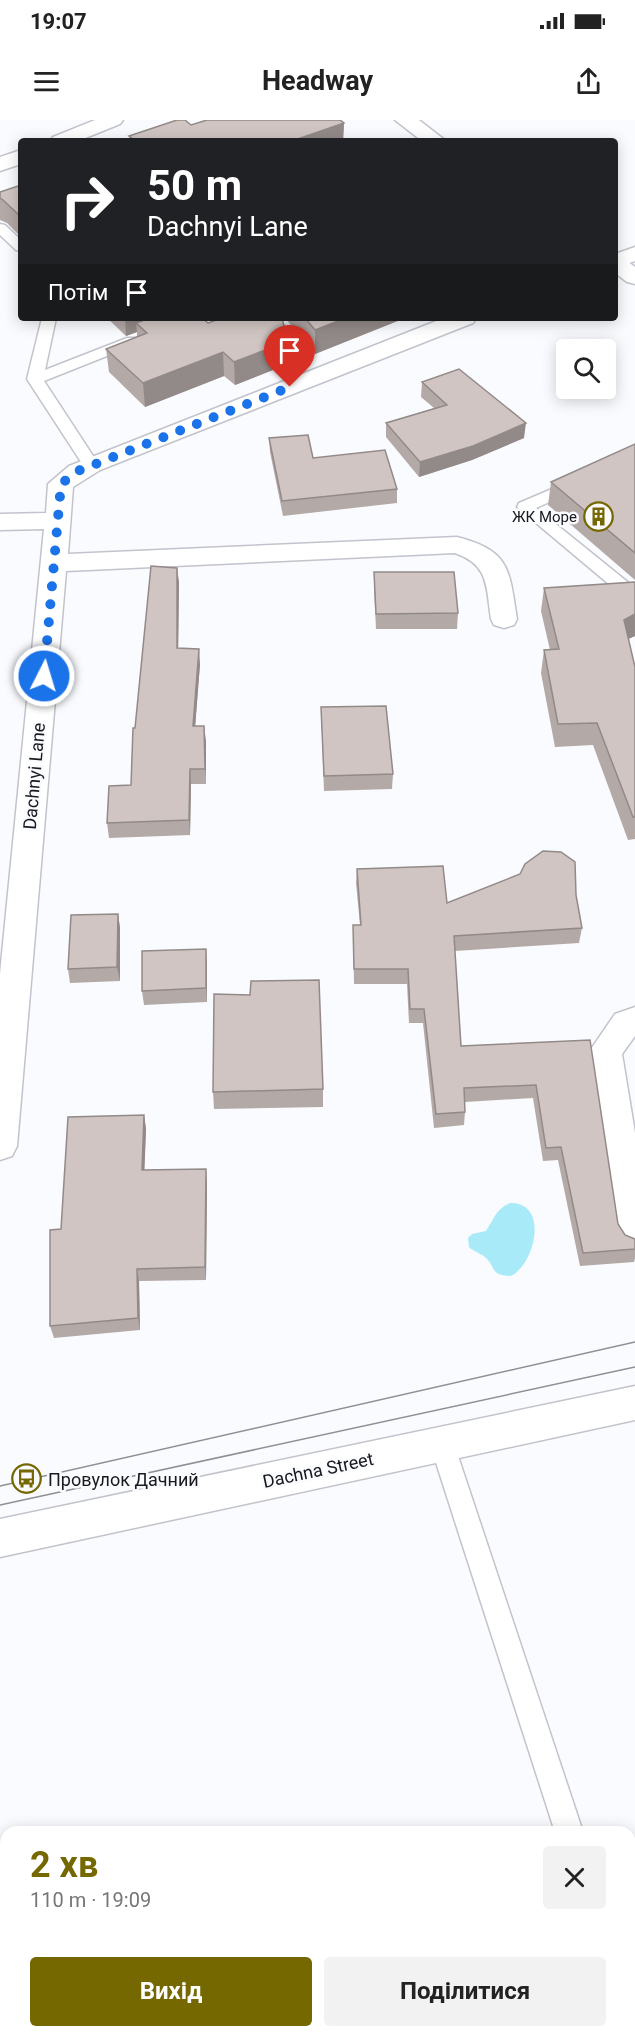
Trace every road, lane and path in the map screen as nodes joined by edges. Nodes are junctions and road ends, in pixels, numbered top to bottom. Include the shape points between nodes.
1 (114, 120) edge
2 (405, 120) edge
3 (68, 138) edge
4 (432, 138) edge
5 (0, 228) edge
6 (18, 244) edge
7 (635, 254) edge
8 (618, 261) edge
9 (618, 264) edge
10 (635, 277) edge
11 (48, 321) edge
12 (457, 321) edge
13 (147, 336) edge
14 (35, 379) junction
15 (92, 465) junction
16 (585, 480) edge
17 (58, 521) junction
18 (0, 522) edge
19 (54, 562) junction
20 (635, 597) edge
21 (504, 619) dead end
22 (12, 882) edge
23 (635, 1020) edge
24 (0, 1146) edge
25 (635, 1236) edge
26 (635, 1403) edge
27 (442, 1444) junction
28 (0, 1538) edge
29 (567, 1826) edge

1 - 3 street
2 - 4 street
5 - 6 lane
7 - 8 street
9 - 10 street
11 - 14 lane
12 - 15 street, Dachnyi Lane
13 - 14 lane
14 - 15 lane
15 - 17 street, Dachnyi Lane via 61,484
16 - 20 lane via 525,507
17 - 18 street
17 - 19 street, Dachnyi Lane
19 - 21 street via 457,545 485,557 494,566
19 - 22 street, Dachnyi Lane
22 - 24 street, Dachnyi Lane
23 - 25 street via 626,1023 605,1052
26 - 27 street, Dachna Street
27 - 28 street, Dachna Street
27 - 29 lane

